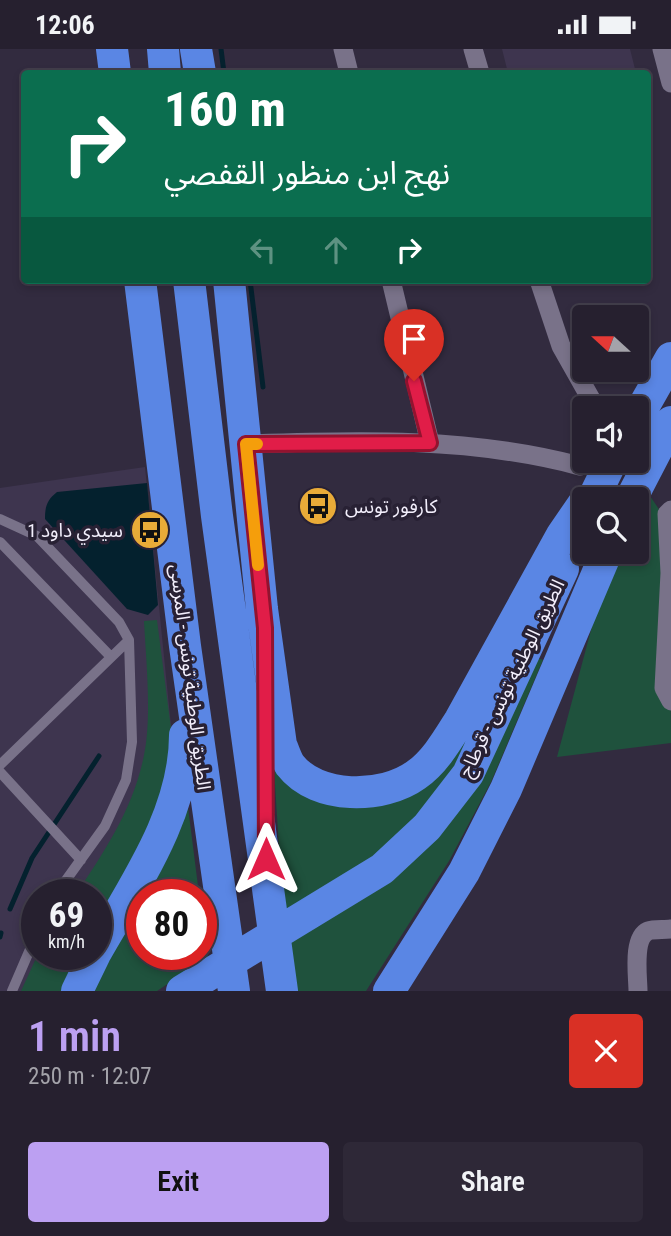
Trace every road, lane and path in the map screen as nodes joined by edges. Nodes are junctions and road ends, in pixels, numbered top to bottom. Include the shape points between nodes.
1 (112, 49) edge
2 (163, 49) edge
3 (196, 49) edge
4 (343, 49) edge
5 (473, 49) edge
6 (662, 49) edge
7 (115, 70) edge
8 (165, 70) edge
9 (200, 70) edge
10 (348, 70) edge
11 (479, 70) edge
12 (671, 83) edge
13 (140, 284) edge
14 (190, 284) edge
15 (229, 284) edge
16 (392, 284) edge
17 (540, 284) edge
18 (671, 358) edge
19 (589, 396) edge
20 (649, 397) edge
21 (671, 422) edge
22 (430, 443) junction
23 (246, 444) junction
24 (593, 484) edge
25 (637, 487) edge
26 (671, 510) edge
27 (0, 519) edge
28 (0, 542) edge
29 (572, 547) edge
30 (601, 564) edge
31 (265, 628) junction
32 (129, 640) junction
33 (185, 646) junction
34 (111, 657) junction
35 (671, 701) edge
36 (0, 765) edge
37 (1, 776) edge
38 (80, 860) junction
39 (67, 879) edge
40 (266, 885) junction
41 (112, 924) edge
42 (671, 929) edge
43 (21, 970) edge
44 (88, 970) edge
45 (12, 991) edge
46 (77, 991) edge
47 (182, 991) edge
48 (234, 991) edge
49 (282, 991) edge
50 (389, 991) edge
51 (638, 991) edge

1 - 7 highway
2 - 8 highway
3 - 9 highway
4 - 10 street
5 - 11 street
6 - 12 street
13 - 33 highway, الطريق الوطنية تونس - المرسى
14 - 40 highway
15 - 23 highway
16 - 22 street
17 - 19 street via 561,346
18 - 20 highway
21 - 25 highway
22 - 23 street
22 - 24 street via 542,457
23 - 31 highway
24 - 31 highway via 442,749 417,775 384,790 329,788 290,765 281,745
26 - 35 street via 667,514 670,573 664,688
27 - 32 lane via 37,536 119,622
28 - 34 lane
29 - 47 highway, الطريق الوطنية تونس - قرطاج via 468,774 427,827 382,869
30 - 50 highway, الطريق الوطنية تونس - قرطاج via 506,789 464,872
31 - 40 highway
32 - 34 lane
32 - 38 lane via 130,763 113,811
33 - 41 highway via 185,758 176,797
33 - 48 highway, الطريق الوطنية تونس - المرسى
34 - 36 lane
37 - 38 lane
38 - 39 lane
40 - 49 highway
42 - 51 street via 642,936
43 - 45 lane
44 - 46 highway

